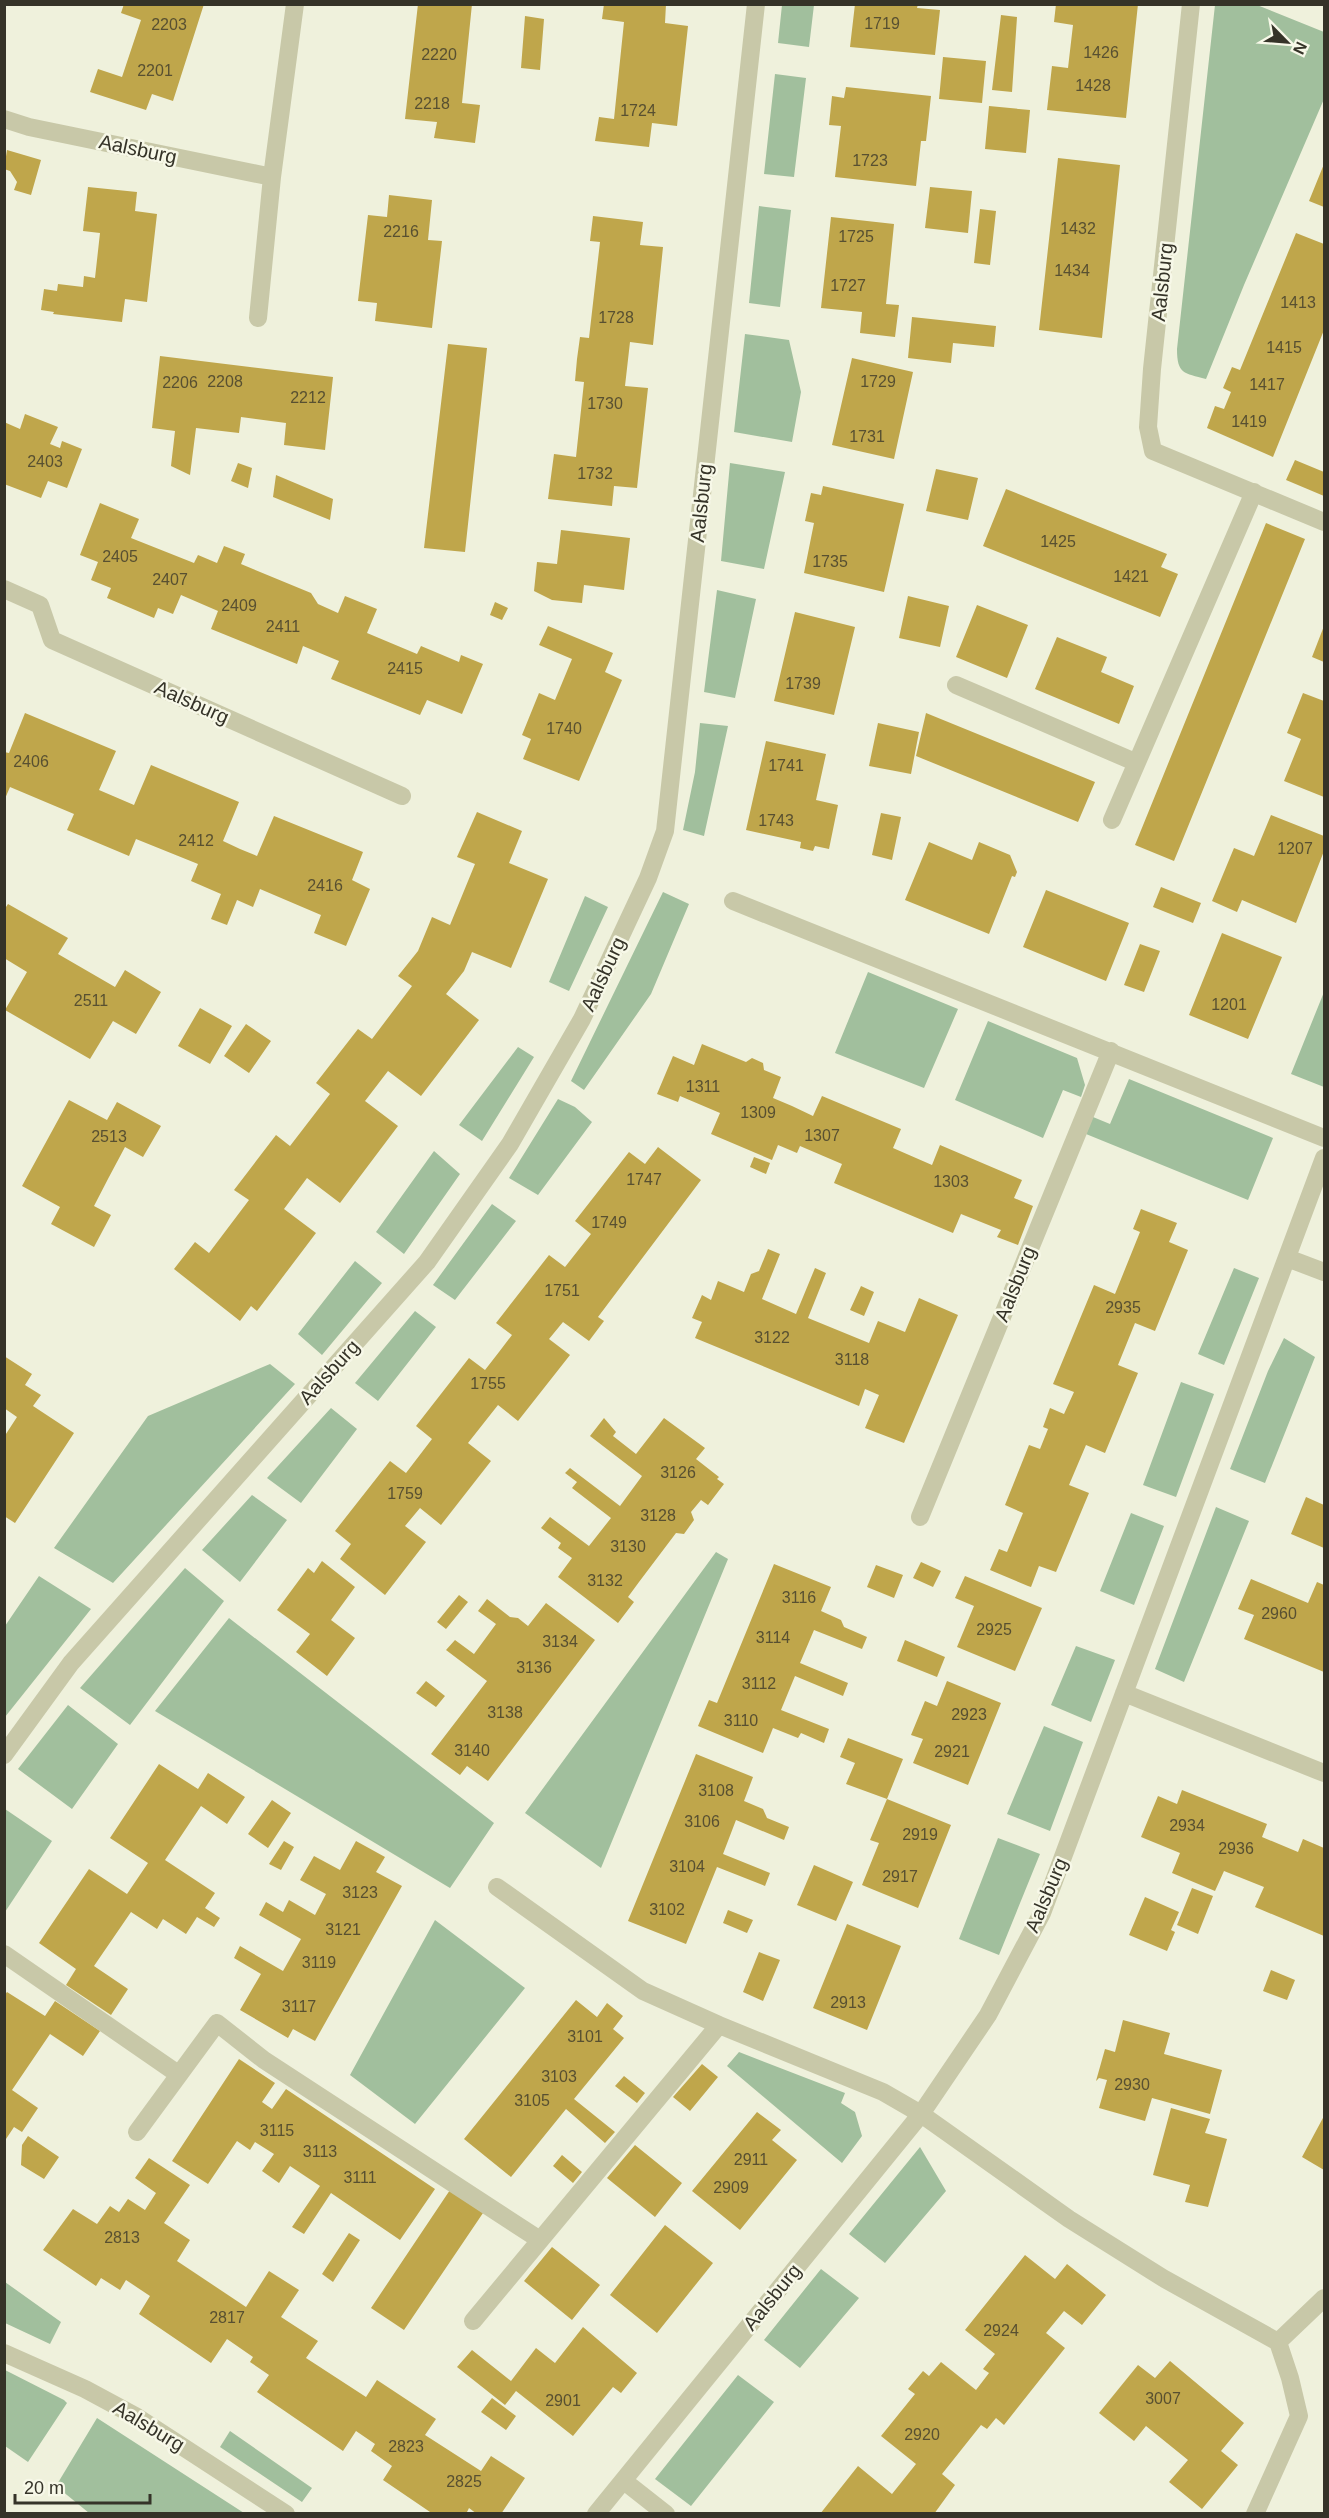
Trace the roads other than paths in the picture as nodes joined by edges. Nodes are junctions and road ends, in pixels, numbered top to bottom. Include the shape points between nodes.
1 (295, 4) edge
2 (756, 4) edge
3 (1191, 4) edge
4 (4, 119) edge
5 (272, 177) junction
6 (258, 318) dead end
7 (1254, 492) junction
8 (1324, 522) edge
9 (4, 589) edge
10 (956, 685) dead end
11 (1135, 762) junction
12 (402, 796) dead end
13 (1112, 820) dead end
14 (732, 901) dead end
15 (1111, 1051) junction
16 (1324, 1138) edge
17 (1324, 1159) edge
18 (1287, 1258) junction
19 (1324, 1272) edge
20 (920, 1517) dead end
21 (1124, 1693) junction
22 (4, 1755) edge
23 (1324, 1773) edge
24 (497, 1887) dead end
25 (4, 1954) edge
26 (719, 2025) junction
27 (178, 2074) junction
28 (921, 2114) junction
29 (137, 2132) dead end
30 (540, 2240) junction
31 (1324, 2298) edge
32 (473, 2321) dead end
33 (1278, 2342) junction
34 (4, 2353) edge
35 (624, 2481) junction
36 (286, 2514) edge
37 (596, 2514) edge
38 (666, 2514) edge
39 (1255, 2514) edge

1 - 5 street
2 - 22 street, Aalsburg via 665,831 648,878 582,1019 510,1144 427,1262 71,1663
3 - 7 street, Aalsburg via 1148,427 1153,451
4 - 5 street, Aalsburg
5 - 6 street
7 - 8 street, Aalsburg
7 - 11 street
9 - 12 street, Aalsburg via 40,605 52,640
10 - 11 street
11 - 13 street
14 - 15 street
15 - 16 street
15 - 20 street, Aalsburg
17 - 18 street, Aalsburg
18 - 19 street
18 - 21 street, Aalsburg
21 - 23 street
21 - 28 street, Aalsburg via 1042,1913 988,2015
24 - 26 street via 643,1991
25 - 27 street
26 - 28 street via 883,2092
26 - 30 street
27 - 29 street
27 - 30 street via 217,2023 264,2060
28 - 33 street via 1070,2219 1163,2278
28 - 35 street, Aalsburg
30 - 32 street
31 - 33 street
33 - 39 street via 1299,2416
34 - 36 street, Aalsburg via 137,2417
35 - 37 street, Aalsburg
35 - 38 street

